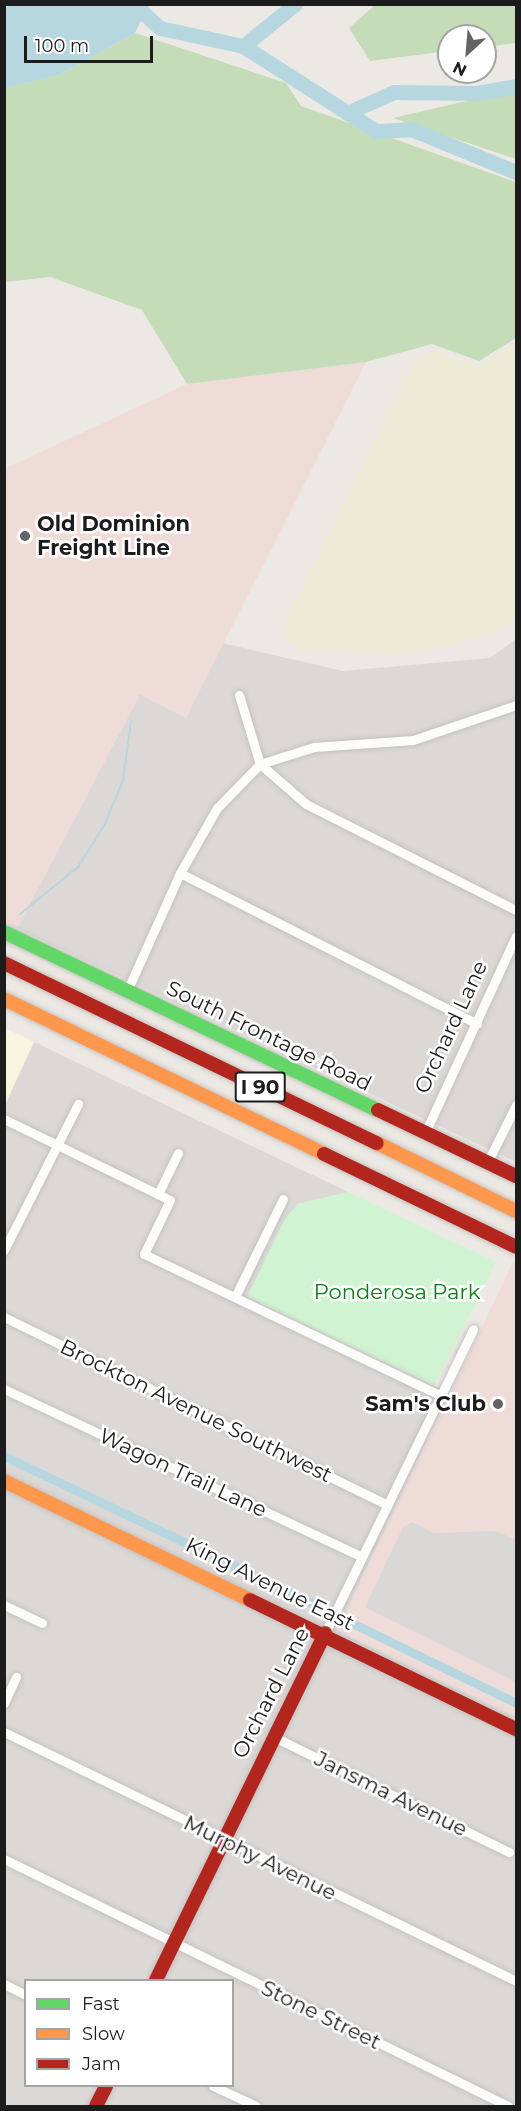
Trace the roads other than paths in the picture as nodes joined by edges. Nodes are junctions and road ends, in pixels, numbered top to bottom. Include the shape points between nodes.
1 (239, 695) dead end
2 (516, 705) edge
3 (261, 764) junction
4 (180, 873) junction
5 (516, 910) edge
6 (4, 932) edge
7 (516, 936) edge
8 (4, 963) edge
9 (127, 991) junction
10 (4, 999) edge
11 (477, 1024) junction
12 (78, 1104) dead end
13 (516, 1105) edge
14 (4, 1119) edge
15 (423, 1135) junction
16 (57, 1145) junction
17 (178, 1153) dead end
18 (487, 1163) junction
19 (516, 1176) edge
20 (158, 1194) junction
21 (283, 1199) dead end
22 (516, 1211) edge
23 (516, 1247) edge
24 (4, 1250) edge
25 (235, 1297) junction
26 (4, 1317) edge
27 (473, 1329) dead end
28 (4, 1389) edge
29 (440, 1395) junction
30 (4, 1481) edge
31 (387, 1505) junction
32 (362, 1557) junction
33 (4, 1605) edge
34 (42, 1623) dead end
35 (325, 1633) junction
36 (16, 1677) dead end
37 (4, 1703) edge
38 (516, 1729) edge
39 (4, 1732) edge
40 (272, 1736) junction
41 (223, 1840) junction
42 (510, 1852) dead end
43 (4, 1860) edge
44 (174, 1943) junction
45 (156, 1979) edge
46 (516, 1981) edge
47 (4, 1984) edge
48 (24, 1994) edge
49 (105, 2087) edge
50 (217, 2087) edge
51 (96, 2106) edge
52 (256, 2106) edge
53 (508, 2106) edge

1 - 3 street
2 - 3 street via 413,740 314,747
3 - 4 street via 217,808
3 - 5 street via 306,804
4 - 9 street
4 - 11 street
6 - 9 main road, South Frontage Road
7 - 11 street, Orchard Lane
8 - 22 main road, I 90
9 - 15 main road, South Frontage Road
10 - 23 main road, I 90
11 - 15 street, Orchard Lane
12 - 16 street
13 - 18 street
14 - 16 street
15 - 18 main road, South Frontage Road
16 - 20 street
16 - 24 street
17 - 20 street
18 - 19 main road, South Frontage Road
20 - 25 street via 170,1200 144,1254
21 - 25 street
25 - 29 street
26 - 31 street, Brockton Avenue Southwest
27 - 29 street, Orchard Lane
28 - 32 street, Wagon Trail Lane
29 - 31 street, Orchard Lane
30 - 35 main road, King Avenue East
31 - 32 street, Orchard Lane
32 - 35 street, Orchard Lane
33 - 34 street
35 - 38 main road, King Avenue East
35 - 40 main road, Orchard Lane
36 - 37 street
39 - 41 street, Murphy Avenue
40 - 41 main road, Orchard Lane
40 - 42 street, Jansma Avenue
41 - 44 main road, Orchard Lane
41 - 46 street, Murphy Avenue
43 - 44 street, Stone Street
44 - 45 main road, Orchard Lane
44 - 53 street, Stone Street
47 - 48 street
49 - 51 main road
50 - 52 street

